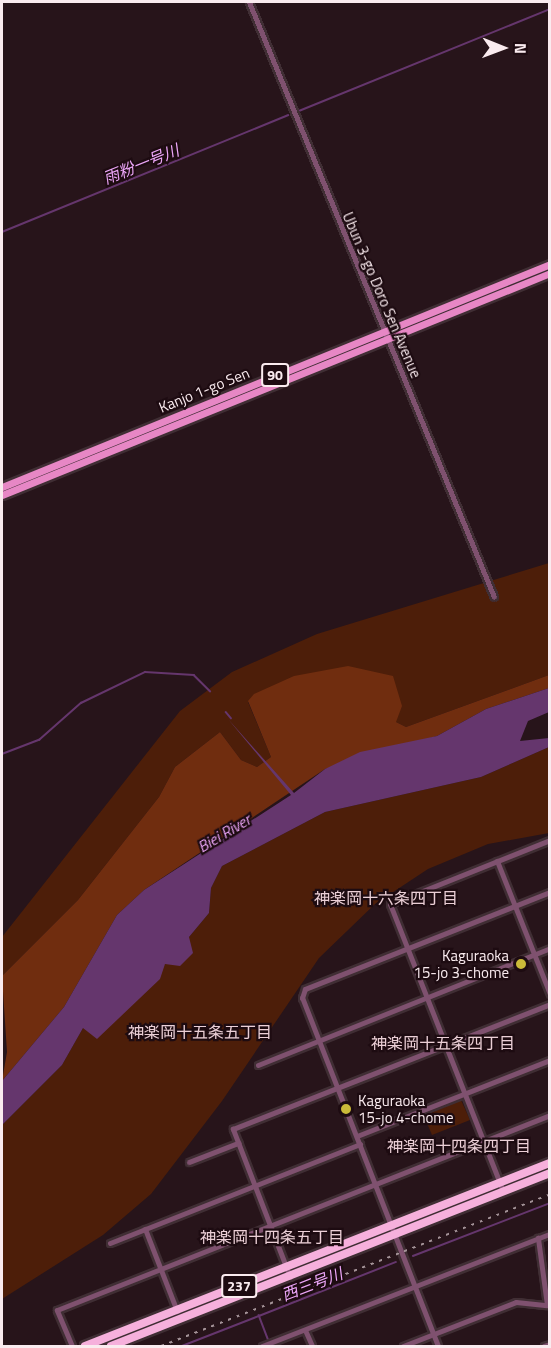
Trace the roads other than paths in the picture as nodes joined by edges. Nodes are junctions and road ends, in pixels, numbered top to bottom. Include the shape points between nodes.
1 (249, 2) edge
2 (549, 264) edge
3 (549, 273) edge
4 (382, 331) junction
5 (387, 338) junction
6 (2, 487) edge
7 (2, 495) edge
8 (494, 597) dead end
9 (549, 840) edge
10 (497, 861) junction
11 (549, 892) edge
12 (515, 906) junction
13 (549, 948) edge
14 (407, 949) junction
15 (534, 954) junction
16 (549, 994) edge
17 (427, 997) junction
18 (549, 1004) edge
19 (319, 1040) junction
20 (446, 1045) junction
21 (549, 1060) edge
22 (258, 1065) dead end
23 (338, 1088) junction
24 (464, 1093) junction
25 (549, 1115) edge
26 (357, 1136) junction
27 (483, 1142) junction
28 (238, 1143) junction
29 (360, 1144) junction
30 (189, 1162) dead end
31 (549, 1162) edge
32 (549, 1173) edge
33 (254, 1184) junction
34 (376, 1185) junction
35 (501, 1187) junction
36 (270, 1226) junction
37 (392, 1226) junction
38 (145, 1229) junction
39 (549, 1234) edge
40 (396, 1235) junction
41 (538, 1238) junction
42 (110, 1243) dead end
43 (160, 1269) junction
44 (288, 1272) junction
45 (415, 1287) junction
46 (548, 1289) edge
47 (548, 1307) edge
48 (178, 1315) junction
49 (305, 1330) junction
50 (433, 1335) junction
51 (549, 1344) edge
52 (72, 1347) edge
53 (85, 1347) edge
54 (111, 1347) edge
55 (262, 1347) edge
56 (312, 1347) edge
57 (403, 1347) edge
58 (438, 1347) edge
59 (544, 1347) edge

1 - 4 street, Ubun 3-go Doro Sen Avenue
2 - 4 main road, Kanjo 1-go Sen / 90
3 - 5 main road, Kanjo 1-go Sen / 90
4 - 5 street, Ubun 3-go Doro Sen Avenue
4 - 6 main road, Kanjo 1-go Sen / 90
5 - 7 main road, Kanjo 1-go Sen / 90
5 - 8 street, Ubun 3-go Doro Sen Avenue
9 - 10 street
10 - 12 street
10 - 14 street via 390,904
11 - 12 street
12 - 14 street
12 - 15 street
13 - 15 street
14 - 17 street
14 - 19 street via 305,989 302,998
15 - 16 street
15 - 17 street
17 - 19 street
17 - 20 street
18 - 20 street
19 - 22 street
19 - 23 street
20 - 23 street
20 - 24 street
21 - 24 street
23 - 26 street
23 - 28 street via 233,1129
24 - 26 street
24 - 27 street
25 - 27 street
26 - 29 street
27 - 34 street
27 - 35 street
28 - 30 street
28 - 33 street
29 - 33 street
29 - 34 street
31 - 35 highway, 237
32 - 35 highway, 237
33 - 36 street
33 - 38 street
34 - 36 street
34 - 37 street
35 - 37 highway, 237
35 - 40 highway, 237
36 - 43 street
36 - 44 street
37 - 40 street
37 - 44 highway, 237
38 - 42 street
38 - 43 street
39 - 41 street
40 - 44 highway, 237
40 - 45 street
41 - 45 street
41 - 46 street via 538,1265
43 - 48 street
43 - 52 street via 57,1310
44 - 48 highway, 237
45 - 49 street
45 - 50 street
46 - 47 street
47 - 50 street via 516,1302
48 - 53 highway, 237
48 - 54 highway, 237
49 - 55 street
49 - 56 street
50 - 57 street
50 - 58 street
51 - 59 street

